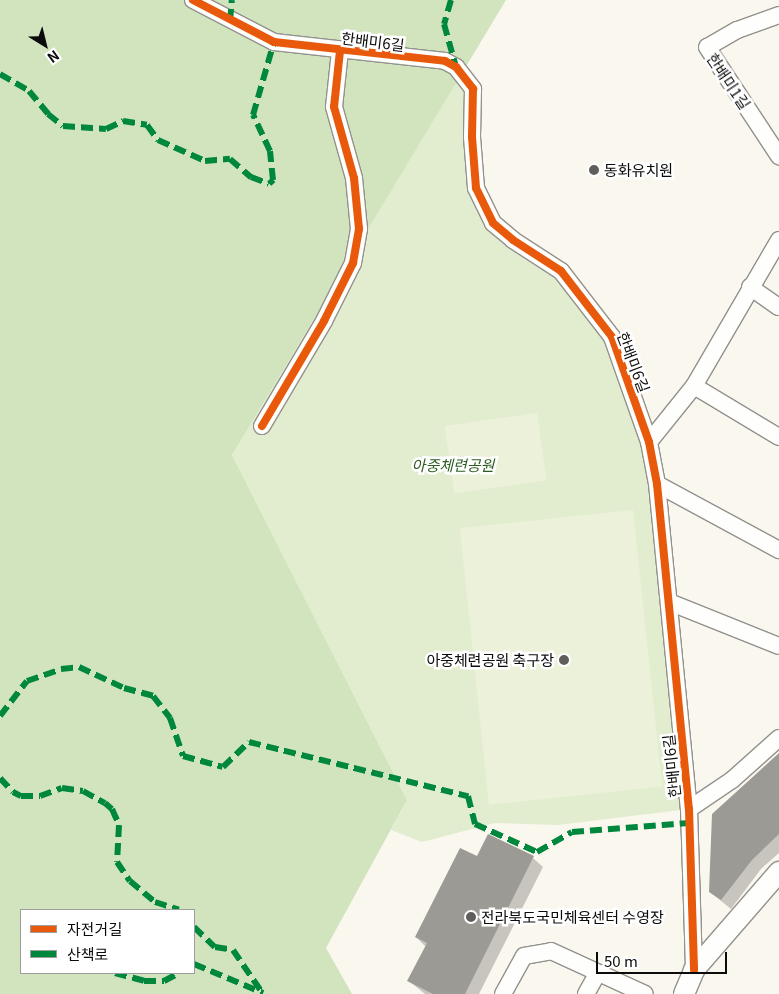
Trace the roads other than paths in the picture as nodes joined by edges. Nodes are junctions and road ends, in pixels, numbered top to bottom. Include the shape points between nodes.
1 (193, 0) edge
2 (779, 15) edge
3 (340, 51) junction
4 (779, 156) edge
5 (779, 240) edge
6 (750, 287) junction
7 (779, 307) edge
8 (694, 386) junction
9 (262, 426) dead end
10 (779, 437) edge
11 (649, 442) junction
12 (657, 484) junction
13 (779, 550) edge
14 (668, 602) junction
15 (779, 646) edge
16 (779, 738) edge
17 (690, 809) junction
18 (779, 872) edge
19 (694, 970) junction
20 (597, 974) junction
21 (503, 994) edge
22 (586, 994) edge
23 (645, 994) edge
24 (684, 994) edge

1 - 3 street, 한배미6길 via 274,42
2 - 4 street, 한배미1길 via 737,30 707,47
3 - 9 street via 334,107 354,178 359,229 353,262 324,321
3 - 11 street, 한배미6길 via 445,61 456,67 473,89 476,188 493,223 561,271 612,337
5 - 6 street
6 - 7 street
6 - 8 street
8 - 10 street
8 - 11 street
11 - 12 street, 한배미6길
12 - 13 street
12 - 14 street, 한배미6길
14 - 15 street
14 - 17 street, 한배미6길
16 - 17 street via 732,780
17 - 19 street, 한배미6길
18 - 19 street
19 - 24 street
20 - 21 street via 551,951 524,956
20 - 22 street
20 - 23 street

